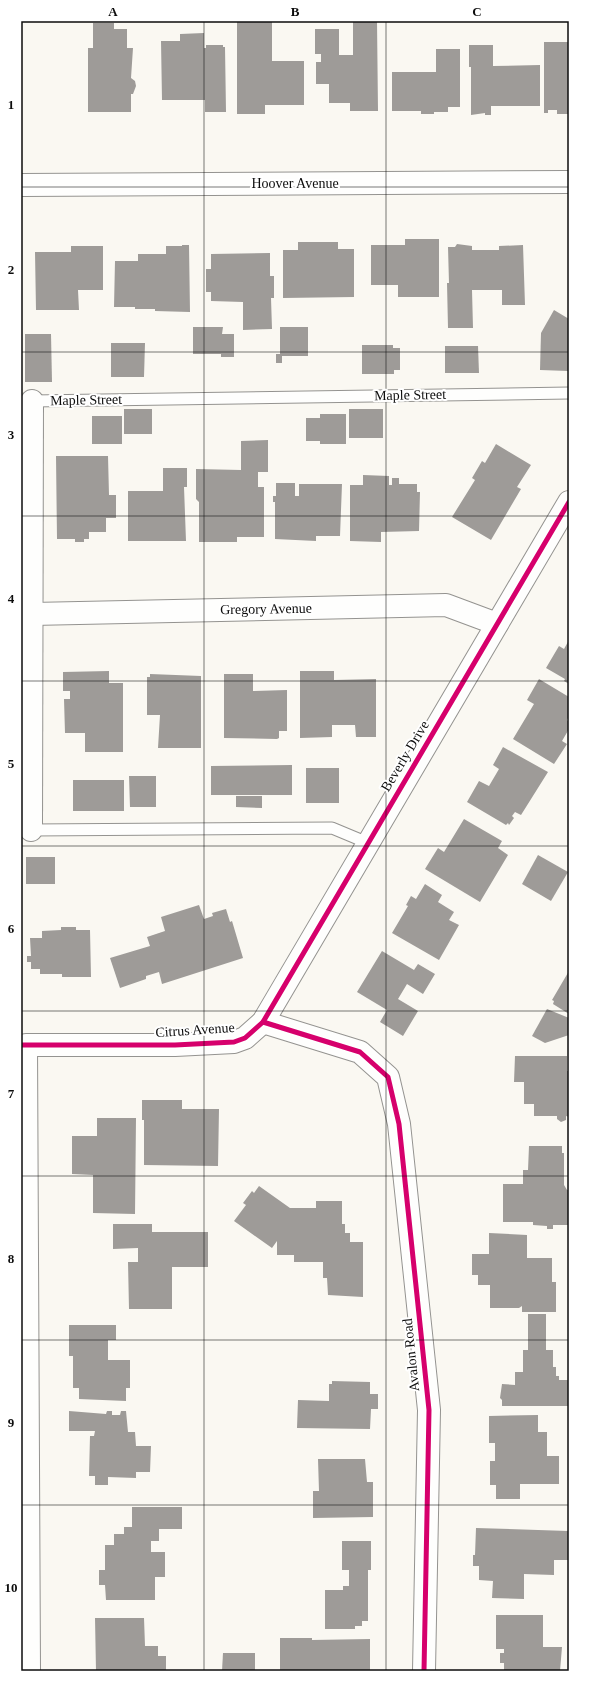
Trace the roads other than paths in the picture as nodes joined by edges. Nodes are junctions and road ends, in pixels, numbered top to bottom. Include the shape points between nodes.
1 (569, 182) edge
2 (21, 185) edge
3 (569, 393) edge
4 (32, 401) joint
5 (569, 502) edge
6 (32, 614) junction
7 (497, 624) junction
8 (31, 830) joint
9 (368, 843) junction
10 (262, 1022) junction
11 (24, 1045) edge
12 (29, 1671) edge
13 (424, 1671) edge

1 - 2 street, Hoover Avenue
3 - 4 lane, Maple Street
4 - 6 street, Maple Street
5 - 7 street, Beverly Drive
6 - 7 street, Gregory Avenue via 446,605
6 - 8 street, Maple Street
7 - 9 street, Beverly Drive
8 - 9 lane via 332,828
9 - 10 street, Beverly Drive
10 - 11 street, Citrus Avenue via 245,1038 234,1042 175,1045
10 - 13 street, Avalon Road via 360,1052 388,1077 399,1124 429,1410
11 - 12 street

